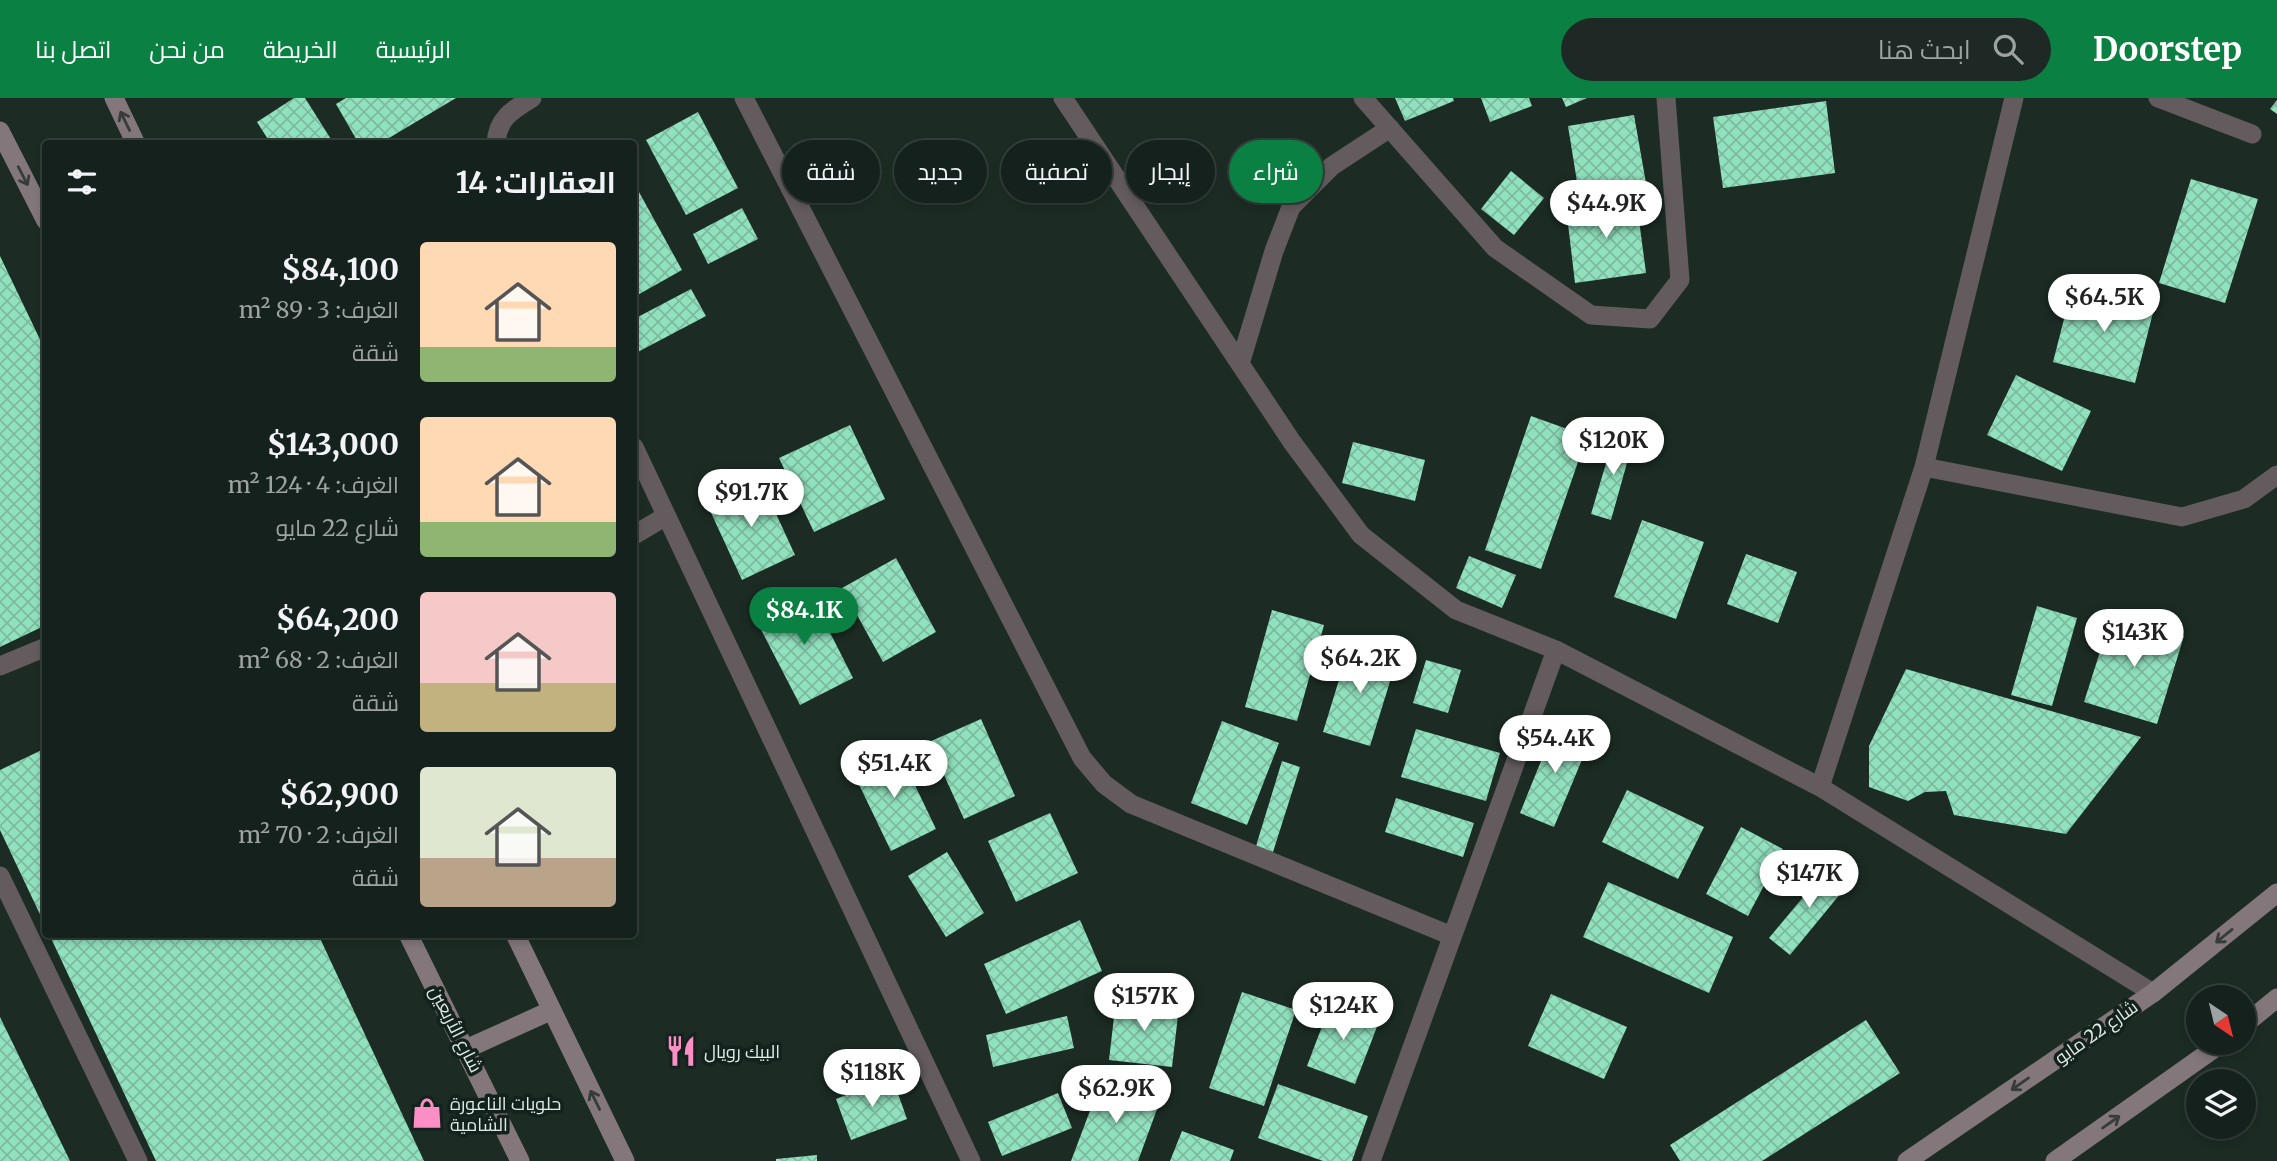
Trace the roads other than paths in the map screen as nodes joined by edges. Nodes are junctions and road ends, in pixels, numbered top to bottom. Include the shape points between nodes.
1 (114, 98) edge
2 (532, 98) edge
3 (744, 98) edge
4 (1063, 98) edge
5 (1363, 98) edge
6 (1666, 98) edge
7 (2014, 98) edge
8 (2158, 98) edge
9 (1390, 128) junction
10 (0, 131) edge
11 (2252, 134) dead end
12 (134, 140) edge
13 (496, 140) edge
14 (42, 213) edge
15 (1240, 364) junction
16 (637, 453) edge
17 (1924, 467) junction
18 (2277, 475) edge
19 (666, 516) junction
20 (637, 532) edge
21 (42, 649) edge
22 (1556, 650) junction
23 (0, 666) edge
24 (1821, 787) junction
25 (0, 876) edge
26 (2277, 893) edge
27 (1452, 936) junction
28 (410, 938) edge
29 (517, 938) edge
30 (2153, 992) junction
31 (2277, 998) edge
32 (550, 1011) junction
33 (2256, 1015) edge
34 (466, 1049) junction
35 (2205, 1055) edge
36 (1916, 1159) edge
37 (138, 1161) edge
38 (520, 1161) edge
39 (625, 1161) edge
40 (971, 1161) edge
41 (1371, 1161) edge
42 (2055, 1161) edge

12 -> 1 main road
2 - 13 street via 512,109 497,130
3 - 27 street via 1082,758 1104,784 1131,804
4 - 15 street
5 - 9 street
6 - 9 street via 1680,280 1650,319 1591,315 1495,248
7 - 17 street
8 - 11 street
9 - 15 street via 1332,166 1291,207
10 -> 14 main road
15 - 22 street via 1361,535 1456,610
16 - 19 street
17 - 18 street via 2182,517 2244,499
17 - 24 street
19 - 20 street
19 - 40 street
21 - 23 street
22 - 24 street
22 - 27 street
24 - 30 street
25 - 37 street
26 -> 30 main road, شارع 22 مايو
27 - 41 street
28 - 34 main road, شارع الأربعين
29 - 32 main road
30 -> 36 main road, شارع 22 مايو
31 - 33 main road
32 - 34 main road
39 -> 32 main road
34 - 38 main road, شارع الأربعين
42 -> 35 main road

